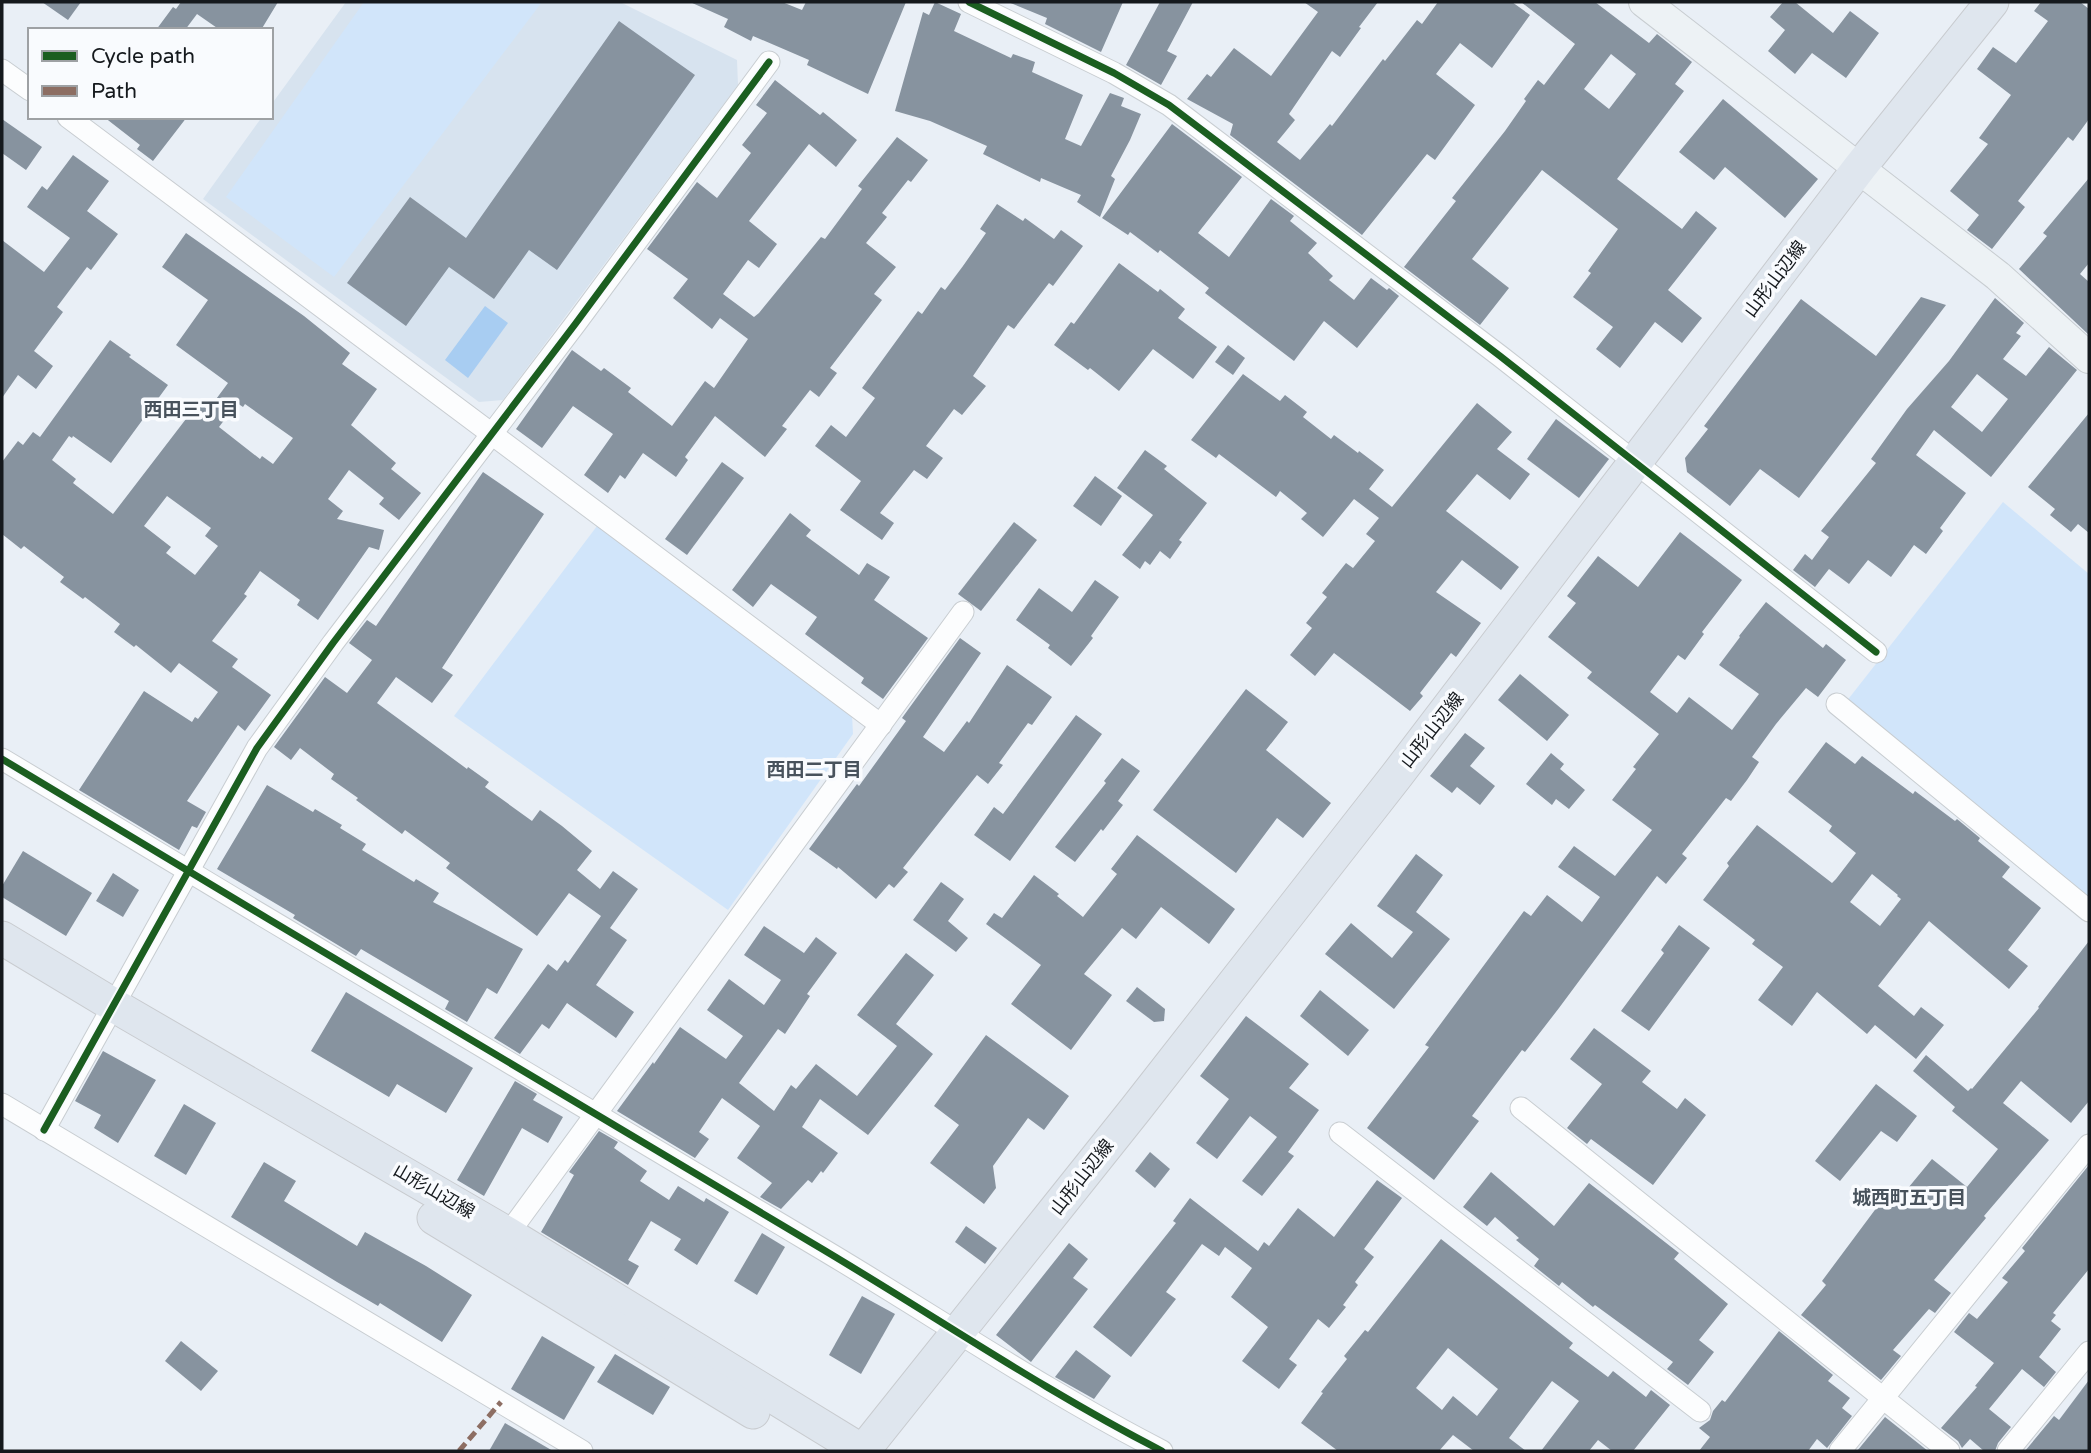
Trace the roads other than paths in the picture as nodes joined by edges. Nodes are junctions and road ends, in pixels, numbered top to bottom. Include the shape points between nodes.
1 (969, 2) edge
2 (1644, 2) edge
3 (1992, 2) edge
4 (2009, 2) edge
5 (769, 62) dead end
6 (2, 70) edge
7 (28, 89) edge
8 (71, 119) edge
9 (1865, 172) junction
10 (2089, 358) edge
11 (492, 433) junction
12 (1642, 469) junction
13 (963, 612) dead end
14 (1876, 652) dead end
15 (1837, 704) dead end
16 (881, 725) junction
17 (2, 759) edge
18 (188, 871) junction
19 (2089, 911) edge
20 (2, 938) edge
21 (2, 959) edge
22 (111, 1014) junction
23 (2, 1104) edge
24 (1521, 1108) dead end
25 (596, 1115) junction
26 (44, 1130) junction
27 (1340, 1133) dead end
28 (2089, 1146) edge
29 (508, 1234) junction
30 (966, 1338) junction
31 (2089, 1352) edge
32 (1884, 1397) junction
33 (1700, 1411) dead end
34 (582, 1451) edge
35 (818, 1451) edge
36 (862, 1451) edge
37 (888, 1451) edge
38 (1162, 1451) edge
39 (1840, 1451) edge
40 (1949, 1451) edge
41 (2008, 1451) edge

1 - 12 street via 1169,104
2 - 9 street
3 - 9 main road, 山形山辺線
4 - 9 main road, 山形山辺線
5 - 11 street
6 - 7 street
8 - 11 street
9 - 10 street via 1998,276
9 - 12 main road, 山形山辺線
11 - 16 street
11 - 18 street via 257,748
12 - 14 street
12 - 30 main road, 山形山辺線 via 1410,785
13 - 16 street
15 - 19 street
16 - 25 street
17 - 18 street
18 - 22 street
18 - 25 street
20 - 22 main road, 山形山辺線
21 - 22 main road, 山形山辺線
22 - 26 street
22 - 29 main road, 山形山辺線
22 - 35 main road, 山形山辺線
23 - 26 street
24 - 32 street
25 - 29 street
25 - 30 street
26 - 34 street
27 - 33 street
28 - 32 street
29 - 36 main road, 山形山辺線
30 - 36 main road, 山形山辺線
30 - 37 main road, 山形山辺線
30 - 38 street
31 - 41 street
32 - 39 street
32 - 40 street

